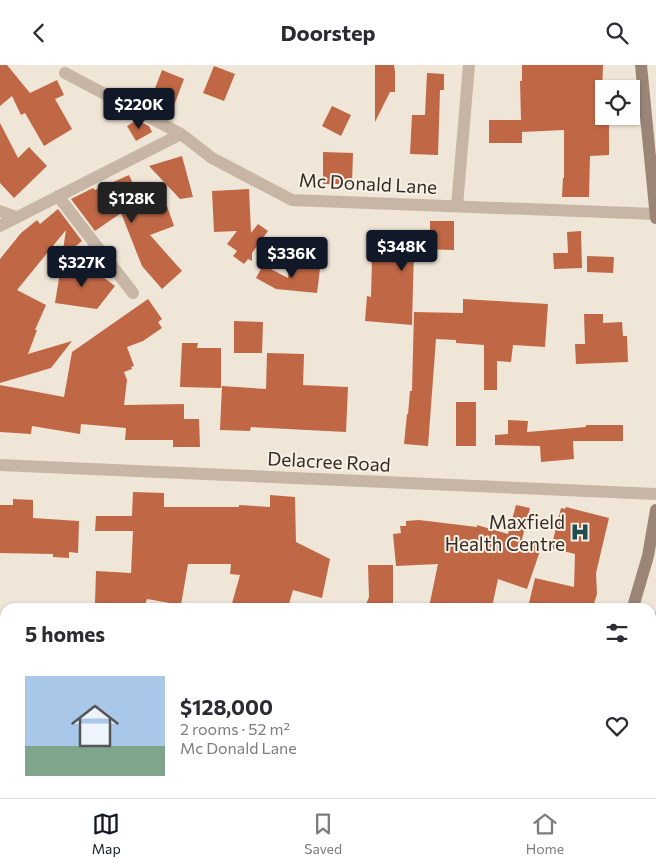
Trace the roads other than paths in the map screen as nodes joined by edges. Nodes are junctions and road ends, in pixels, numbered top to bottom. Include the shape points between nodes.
1 (469, 65) edge
2 (641, 65) edge
3 (64, 73) dead end
4 (181, 133) junction
5 (58, 196) junction
6 (457, 206) junction
7 (0, 211) edge
8 (656, 214) edge
9 (16, 217) junction
10 (656, 218) edge
11 (0, 226) edge
12 (133, 293) dead end
13 (0, 465) edge
14 (656, 494) edge
15 (656, 510) edge
16 (634, 603) edge

1 - 6 street
2 - 8 main road
3 - 4 street, Mc Donald Lane
4 - 5 street
4 - 6 street, Mc Donald Lane via 212,158 292,200
5 - 9 street
5 - 12 street
6 - 8 street, Mc Donald Lane
7 - 9 street
8 - 10 main road
9 - 11 street
13 - 14 street, Delacree Road
15 - 16 main road via 648,556

